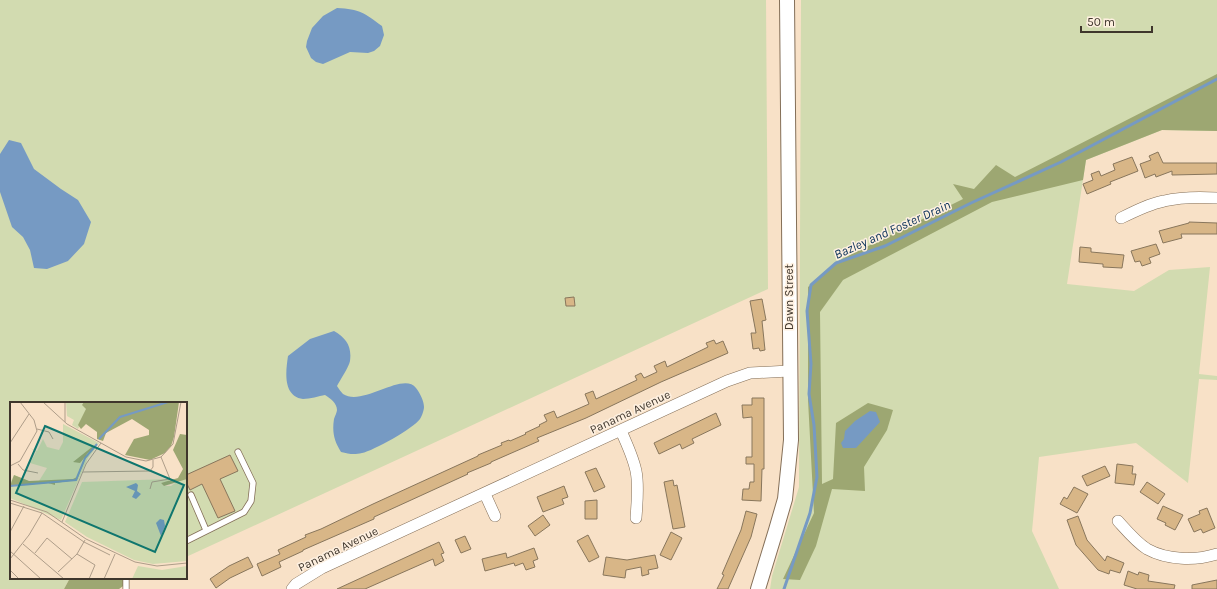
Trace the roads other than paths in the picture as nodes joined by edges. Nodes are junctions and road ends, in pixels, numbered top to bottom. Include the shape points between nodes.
1 (787, 0) edge
2 (1217, 198) edge
3 (1121, 218) dead end
4 (790, 370) junction
5 (621, 431) junction
6 (238, 452) dead end
7 (485, 494) junction
8 (191, 496) dead end
9 (495, 516) dead end
10 (636, 518) dead end
11 (1118, 521) dead end
12 (206, 530) junction
13 (187, 540) edge
14 (1217, 554) edge
15 (292, 589) edge
16 (758, 589) edge

1 - 4 street, Dawn Street
2 - 3 street via 1164,201
4 - 5 street, Panama Avenue via 750,373 727,381
4 - 16 street, Dawn Street via 791,440 785,499
5 - 7 street, Panama Avenue
5 - 10 street via 637,473
6 - 12 lane via 253,483 251,501 244,512
7 - 9 street
7 - 15 street, Panama Avenue via 322,568
8 - 12 lane
11 - 14 street via 1146,548 1163,556 1189,559
12 - 13 lane

